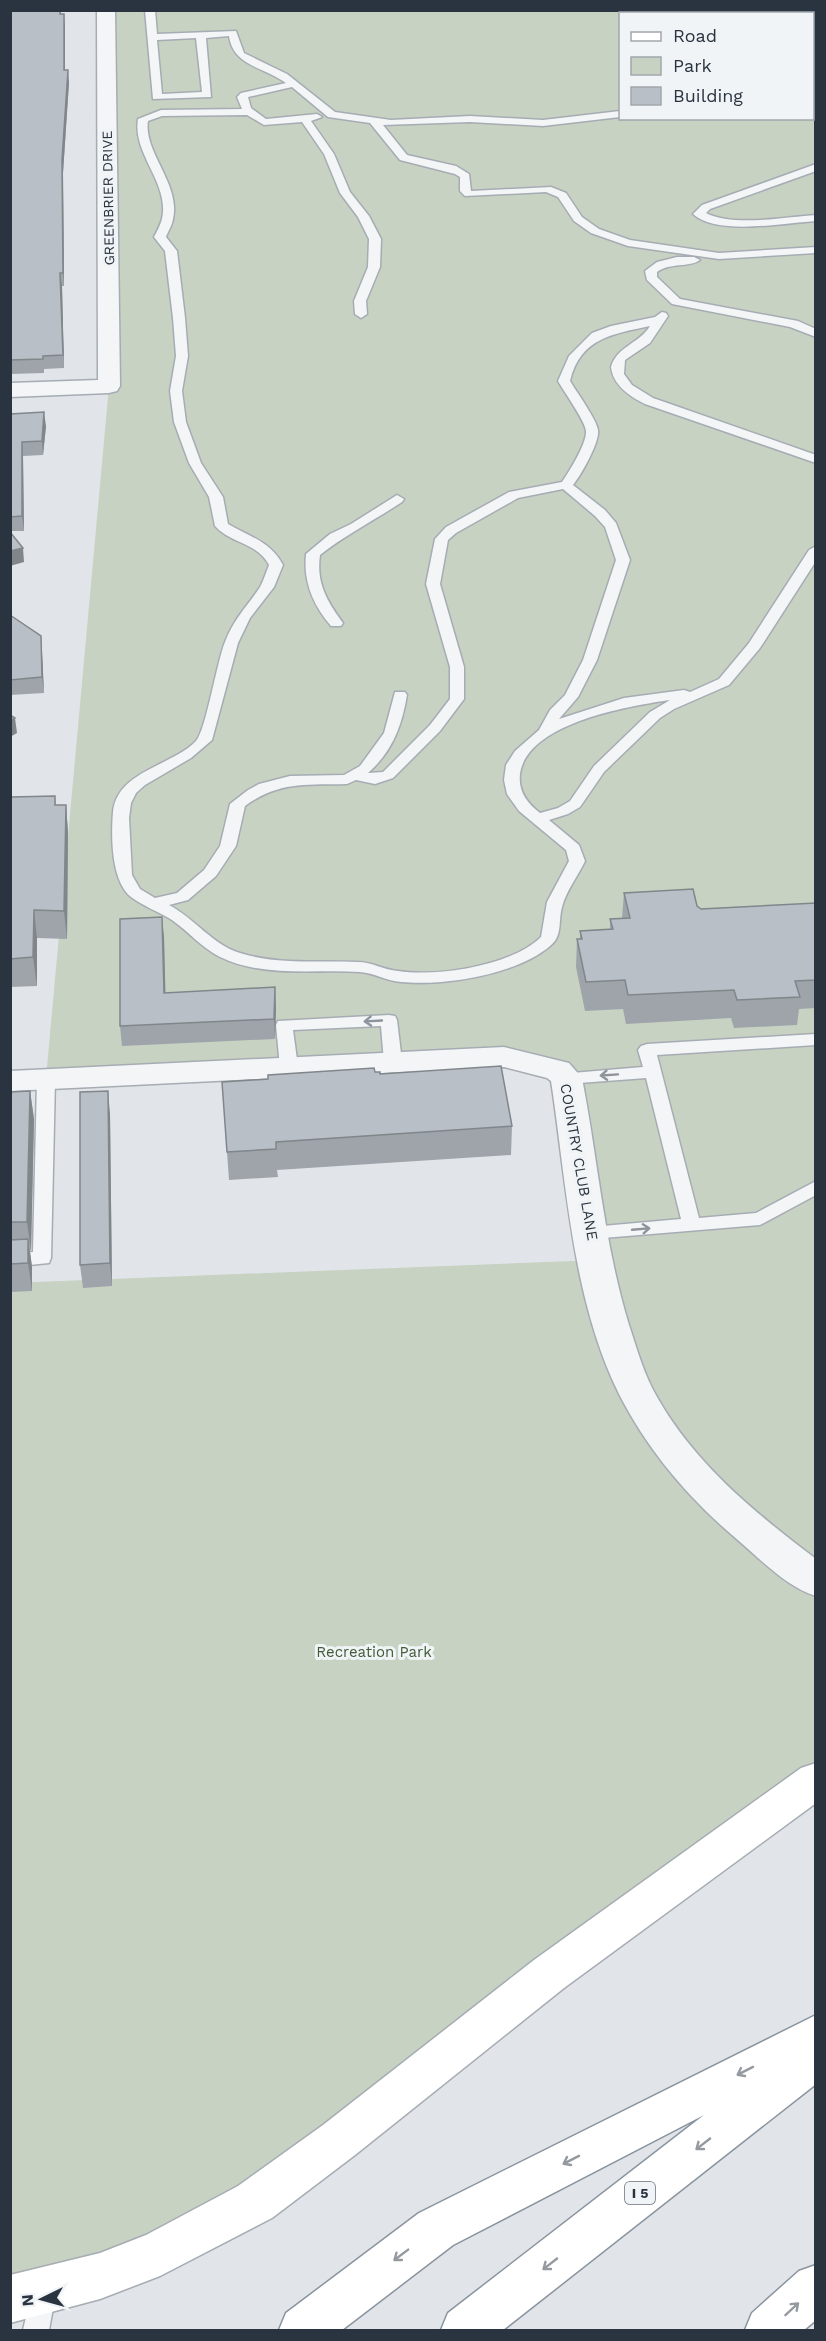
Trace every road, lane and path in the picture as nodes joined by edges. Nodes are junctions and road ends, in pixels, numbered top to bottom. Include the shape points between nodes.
1 (106, 10) edge
2 (150, 10) edge
3 (201, 35) junction
4 (151, 37) junction
5 (294, 84) junction
6 (248, 112) junction
7 (619, 114) edge
8 (332, 115) junction
9 (305, 119) junction
10 (374, 121) junction
11 (816, 167) edge
12 (816, 218) edge
13 (786, 250) junction
14 (816, 250) edge
15 (763, 253) junction
16 (816, 256) edge
17 (676, 302) junction
18 (361, 314) dead end
19 (659, 320) junction
20 (816, 334) edge
21 (10, 390) edge
22 (816, 459) edge
23 (567, 485) junction
24 (397, 499) dead end
25 (816, 550) edge
26 (336, 623) dead end
27 (705, 691) junction
28 (399, 695) dead end
29 (545, 732) junction
30 (357, 776) junction
31 (537, 819) junction
32 (189, 891) junction
33 (153, 903) junction
34 (194, 928) junction
35 (816, 1039) edge
36 (393, 1062) junction
37 (289, 1067) junction
38 (653, 1072) junction
39 (566, 1078) junction
40 (46, 1079) junction
41 (10, 1081) edge
42 (816, 1187) edge
43 (692, 1225) junction
44 (591, 1233) junction
45 (10, 1260) edge
46 (816, 1581) edge
47 (816, 1780) edge
48 (816, 2035) edge
49 (816, 2056) edge
50 (816, 2288) edge
51 (30, 2307) edge
52 (303, 2331) edge
53 (465, 2331) edge
54 (769, 2331) edge

1 - 21 street, GREENBRIER DRIVE via 109,386
2 - 4 lane
3 - 4 lane
3 - 4 lane via 207,95 157,97
3 - 5 lane via 233,33 240,55
5 - 6 lane via 242,97
5 - 8 lane
6 - 9 lane via 264,122
6 - 33 lane via 161,113 149,115 142,124 143,143 159,171 166,200 168,216 160,237 171,251 179,318 182,356 176,391 183,436 216,497 222,526 263,545 276,565 274,575 243,617 231,643 205,740 198,749 139,783 126,795 120,821 124,877 135,894
7 - 10 lane via 543,123 470,119
8 - 9 lane
8 - 10 lane
9 - 18 lane via 329,154 348,198 375,239 374,267 360,301
10 - 15 lane via 408,160 462,173 469,194 547,189 562,195 578,219 595,231 628,243 719,256
11 - 12 lane via 706,207 699,214 749,222
13 - 14 lane
13 - 15 lane
13 - 16 lane
15 - 17 lane via 658,265 651,271 651,278
17 - 19 lane
17 - 20 lane via 794,324
19 - 22 lane via 644,343 626,351 619,360 621,381 631,392
19 - 23 lane via 594,335 574,358 564,381 592,429 591,439
23 - 29 lane via 610,526 623,560 590,660 571,697 555,713
23 - 30 lane via 514,495 468,519 442,539 433,584 457,667 457,699 435,728 388,775 375,779
24 - 26 lane via 313,554 314,589 321,606
25 - 27 lane via 745,657 724,682
27 - 29 lane via 624,702
27 - 31 lane via 655,715 599,769 575,804
28 - 30 lane via 391,733
29 - 31 lane via 522,751 512,780 515,794
30 - 32 lane via 334,781 290,781 244,798 235,810 226,850 210,873
31 - 34 lane via 573,848 577,861 558,894 552,930 546,941 513,959 457,974 401,977 364,967 300,966 244,959 218,949
32 - 33 lane via 172,900
32 - 34 lane via 185,912
33 - 34 lane
35 - 38 lane via 647,1050
36 - 37 street, COUNTRY CLUB LANE
36 -> 37 lane via 389,1020 284,1025
36 - 39 street, COUNTRY CLUB LANE via 504,1057 558,1070
37 - 40 street, COUNTRY CLUB LANE
38 -> 39 lane
38 - 43 lane
39 - 44 street, COUNTRY CLUB LANE
40 - 41 street, COUNTRY CLUB LANE
40 - 45 lane via 42,1258
42 - 43 lane via 760,1219
44 -> 43 lane
44 - 46 street, COUNTRY CLUB LANE via 606,1306 630,1379 648,1414 708,1490
47 - 51 main road via 549,1974 255,2202 160,2253
48 -> 52 main road via 436,2229
49 -> 53 main road, I 5
54 -> 50 main road

